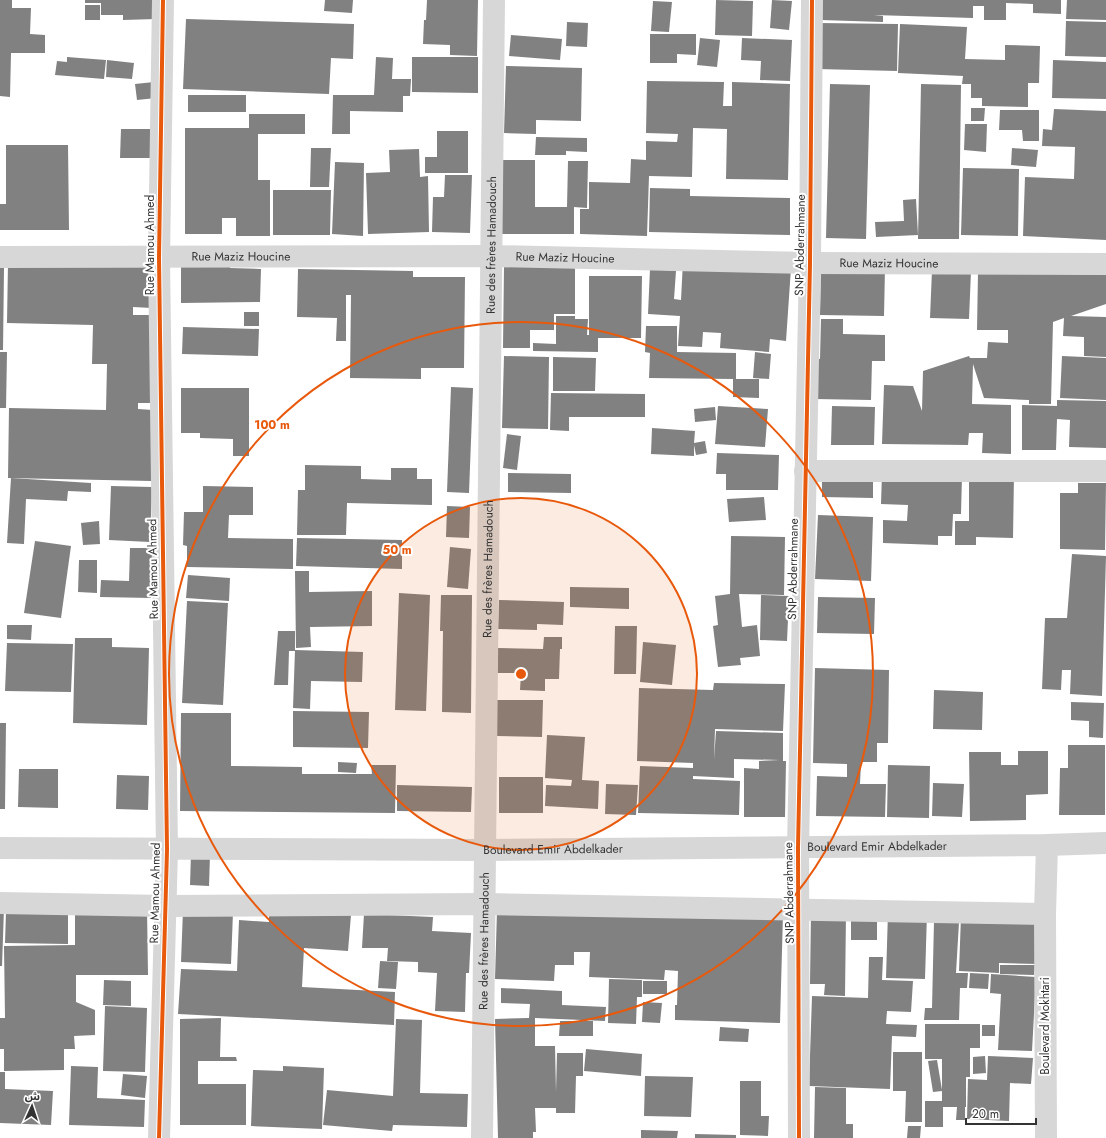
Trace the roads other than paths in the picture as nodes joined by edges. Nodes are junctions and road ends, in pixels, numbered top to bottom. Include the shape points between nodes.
1 (163, 0) edge
2 (494, 0) edge
3 (812, 0) edge
4 (492, 256) junction
5 (0, 257) edge
6 (159, 258) junction
7 (810, 263) junction
8 (1106, 264) edge
9 (805, 471) junction
10 (1106, 471) edge
11 (1106, 843) edge
12 (1047, 845) junction
13 (0, 848) edge
14 (798, 848) junction
15 (167, 850) junction
16 (484, 850) junction
17 (0, 903) edge
18 (484, 904) junction
19 (165, 906) junction
20 (800, 910) junction
21 (1045, 914) junction
22 (160, 1138) edge
23 (482, 1138) edge
24 (799, 1138) edge
25 (1046, 1138) edge

1 - 6 street, Rue Mamou Ahmed
2 - 4 street, Rue des frères Hamadouch
3 - 7 street, SNP Abderrahmane
4 - 6 street, Rue Maziz Houcine
4 - 7 street, Rue Maziz Houcine
4 - 16 street, Rue des frères Hamadouch
5 - 6 street, Rue Maziz Houcine
6 - 15 street, Rue Mamou Ahmed
7 - 8 street, Rue Maziz Houcine
7 - 9 street, SNP Abderrahmane
9 - 10 street
9 - 14 street, SNP Abderrahmane
11 - 12 street, Boulevard Emir Abdelkader
12 - 14 street, Boulevard Emir Abdelkader
12 - 21 street, Boulevard Mokhtari
13 - 15 street, Boulevard Emir Abdelkader
14 - 16 street, Boulevard Emir Abdelkader
14 - 20 street, SNP Abderrahmane
15 - 16 street, Boulevard Emir Abdelkader
15 - 19 street, Rue Mamou Ahmed
16 - 18 street, Rue des frères Hamadouch
17 - 19 street
18 - 19 street
18 - 20 street
18 - 23 street, Rue des frères Hamadouch
19 - 22 street, Rue Mamou Ahmed
20 - 21 street
20 - 24 street, SNP Abderrahmane
21 - 25 street, Boulevard Mokhtari

